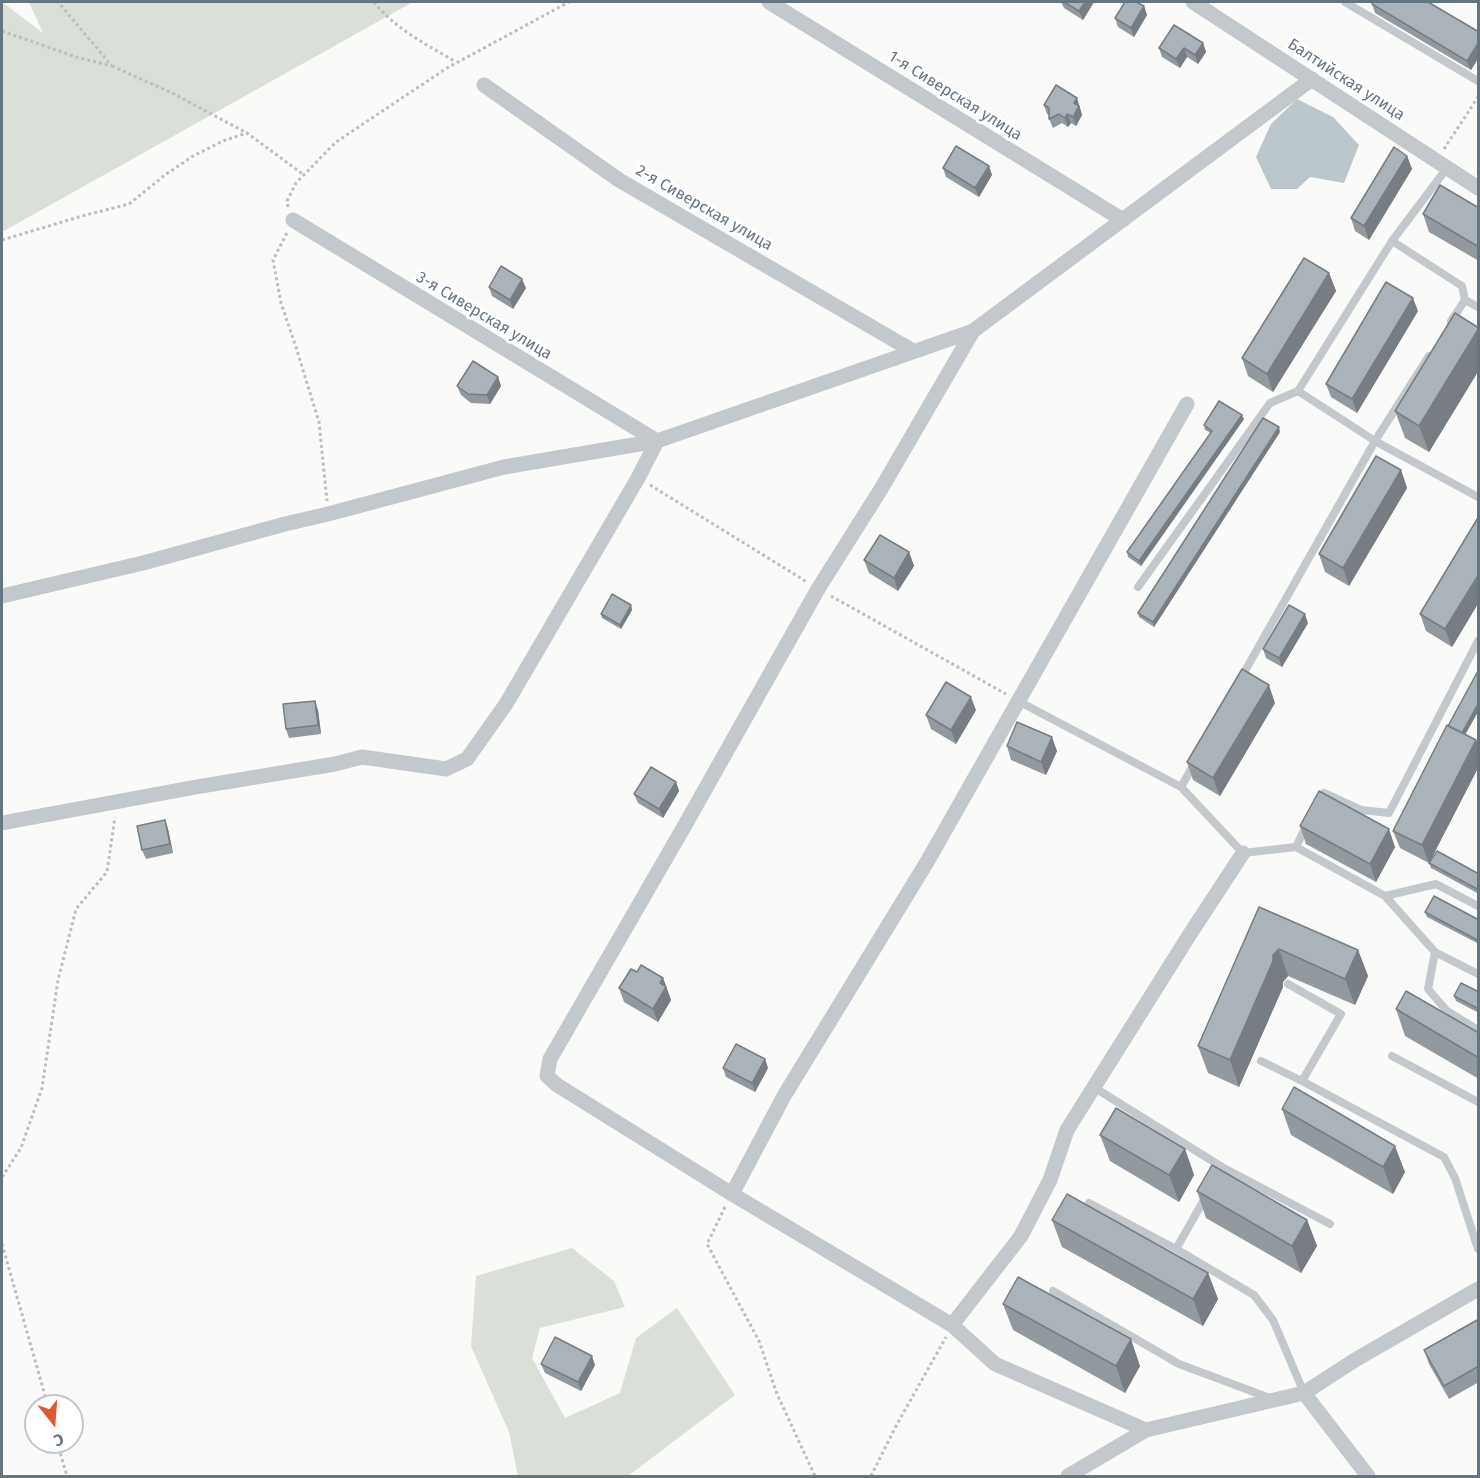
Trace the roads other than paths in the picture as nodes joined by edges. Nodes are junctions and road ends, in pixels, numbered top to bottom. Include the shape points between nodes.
1 (769, 2) edge
2 (1193, 2) edge
3 (1345, 2) edge
4 (1312, 79) junction
5 (1479, 81) edge
6 (484, 85) dead end
7 (1441, 164) junction
8 (1479, 188) edge
9 (293, 220) road end
10 (1123, 220) junction
11 (1392, 242) junction
12 (1465, 300) junction
13 (1479, 307) edge
14 (973, 330) junction
15 (1446, 330) edge
16 (1433, 350) edge
17 (913, 351) junction
18 (1298, 391) junction
19 (1187, 404) dead end
20 (657, 441) junction
21 (1375, 441) junction
22 (1479, 497) edge
23 (1138, 587) dead end
24 (2, 596) edge
25 (1479, 641) edge
26 (1238, 684) edge
27 (1018, 701) junction
28 (1198, 756) edge
29 (1181, 787) junction
30 (1314, 811) edge
31 (1310, 820) edge
32 (2, 823) edge
33 (1296, 847) junction
34 (1243, 853) junction
35 (1385, 896) junction
36 (1479, 906) edge
37 (1435, 952) junction
38 (1479, 974) edge
39 (1288, 984) dead end
40 (1479, 1030) edge
41 (1392, 1056) dead end
42 (1260, 1061) dead end
43 (1302, 1081) junction
44 (1095, 1088) junction
45 (1479, 1102) edge
46 (1222, 1167) junction
47 (1217, 1177) edge
48 (1211, 1187) edge
49 (732, 1194) junction
50 (1089, 1203) edge
51 (1330, 1224) dead end
52 (1176, 1249) junction
53 (1479, 1249) edge
54 (1479, 1289) edge
55 (1053, 1291) dead end
56 (952, 1325) junction
57 (1304, 1393) junction
58 (1275, 1400) junction
59 (1146, 1430) junction
60 (1068, 1476) edge
61 (1368, 1476) edge

1 - 10 street, 1-я Сиверская улица
2 - 4 street, Балтийская улица
3 - 5 lane
4 - 7 street, Балтийская улица
4 - 10 street
6 - 17 street, 2-я Сиверская улица via 619,180
7 - 8 street, Балтийская улица
7 - 11 lane
9 - 20 street, 3-я Сиверская улица
10 - 14 street
11 - 12 lane via 1462,286
11 - 18 lane
12 - 13 lane
12 - 15 lane
14 - 17 street
14 - 49 street via 818,589 550,1059 547,1076 557,1085
16 - 21 lane
17 - 20 street
18 - 21 lane
18 - 23 lane via 1269,403
19 - 27 street
20 - 24 street via 504,467 143,563
20 - 32 street via 506,704 467,759 446,769 362,757
21 - 22 lane
21 - 26 lane
25 - 30 lane via 1389,813 1361,810 1324,793
27 - 29 lane
27 - 49 street via 927,862 784,1096
28 - 29 lane
29 - 34 lane
31 - 33 lane
33 - 34 lane
33 - 35 lane
34 - 44 street
35 - 36 lane via 1436,884
35 - 37 lane
37 - 38 lane
37 - 40 lane via 1428,988 1447,1011
39 - 43 lane via 1341,1014
41 - 45 lane
42 - 43 lane
43 - 53 lane via 1444,1157
44 - 46 lane
44 - 56 street via 1067,1130 1050,1180 1021,1236
46 - 47 lane
46 - 51 lane
48 - 52 lane
49 - 56 street
50 - 52 lane
52 - 57 lane via 1254,1295 1273,1320
54 - 57 street
55 - 58 lane via 1179,1364
56 - 59 street via 995,1364
57 - 58 street
57 - 61 street
58 - 59 street
59 - 60 street

